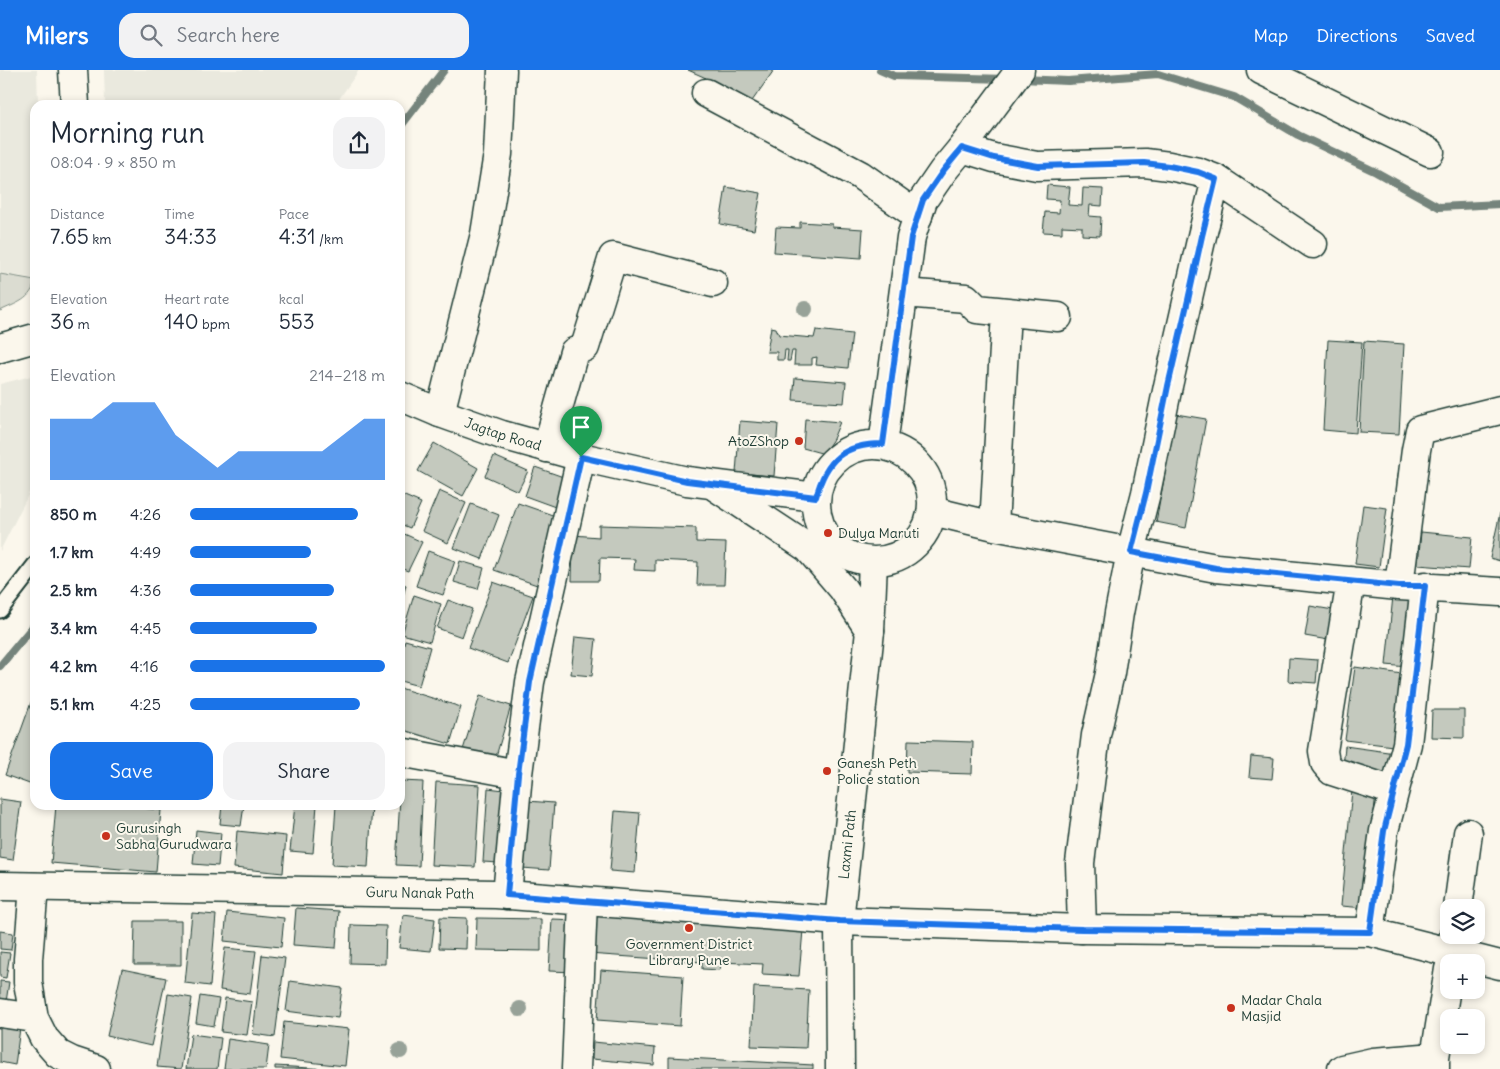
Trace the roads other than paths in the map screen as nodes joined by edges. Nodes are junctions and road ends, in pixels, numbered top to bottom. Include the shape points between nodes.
1 (73, 70) edge
2 (502, 70) edge
3 (1261, 70) edge
4 (1013, 80) edge
5 (706, 93) dead end
6 (75, 100) edge
7 (962, 148) junction
8 (1430, 152) dead end
9 (1216, 179) junction
10 (918, 216) junction
11 (1313, 244) dead end
12 (713, 283) dead end
13 (904, 293) junction
14 (1006, 312) junction
15 (1058, 317) dead end
16 (30, 339) edge
17 (0, 348) edge
18 (405, 398) edge
19 (1500, 410) edge
20 (440, 413) junction
21 (883, 444) junction
22 (548, 448) junction
23 (581, 457) junction
24 (713, 485) junction
25 (816, 497) junction
26 (932, 511) junction
27 (994, 526) junction
28 (1131, 552) junction
29 (873, 562) junction
30 (30, 571) edge
31 (1351, 581) junction
32 (1412, 586) junction
33 (1500, 592) edge
34 (0, 610) edge
35 (870, 630) junction
36 (405, 753) edge
37 (518, 774) junction
38 (1394, 791) junction
39 (1468, 833) dead end
40 (0, 886) edge
41 (34, 887) junction
42 (507, 895) junction
43 (1459, 899) edge
44 (583, 902) junction
45 (839, 921) junction
46 (1082, 929) junction
47 (1370, 932) junction
48 (1447, 954) edge
49 (1485, 962) edge
50 (1500, 965) edge
51 (1444, 999) edge
52 (0, 1012) edge
53 (34, 1018) junction
54 (1435, 1063) edge
55 (96, 1069) edge
56 (576, 1069) edge
57 (840, 1069) edge
58 (1342, 1069) edge

1 - 6 street
2 - 20 street via 498,154 485,234
3 - 8 street
4 - 7 street
5 - 10 street via 860,175
7 - 9 street via 1038,166 1144,163 1198,172
7 - 10 street via 923,200
9 - 11 street
9 - 28 street
10 - 13 street via 911,237
12 - 22 street via 613,257 586,347 574,352
13 - 14 street via 966,298 977,309
13 - 21 street
14 - 15 street
14 - 27 street
16 - 17 street
18 - 20 street, Jagtap Road
19 - 32 street via 1420,430 1416,450
20 - 22 street, Jagtap Road
21 - 25 street via 852,448 838,456 828,467
21 - 26 street via 911,457 921,468 929,481
22 - 23 street, Jagtap Road
23 - 24 street, Jagtap Road
23 - 37 street via 530,682
24 - 25 street, Jagtap Road
24 - 35 street via 808,548 843,589
25 - 29 street via 817,516 824,534 837,549 854,558
26 - 27 street
26 - 29 street via 918,542 906,553 890,560
27 - 28 street
28 - 31 street via 1216,568
28 - 46 street via 1096,735 1084,817 1080,863
29 - 35 street, Laxmi Path
30 - 34 lane
31 - 32 street
31 - 38 street via 1323,751 1325,763 1332,771
32 - 33 street
32 - 38 street via 1406,744
35 - 45 street, Laxmi Path
36 - 37 street
37 - 42 street
38 - 47 street via 1384,831
39 - 43 street
40 - 41 street, Guru Nanak Path
41 - 42 street, Guru Nanak Path
41 - 53 street via 28,959
42 - 44 street, Guru Nanak Path
44 - 45 street, Guru Nanak Path
44 - 56 street
45 - 46 street, Guru Nanak Path
45 - 57 street, Laxmi Path
46 - 47 street, Guru Nanak Path
47 - 48 street, Guru Nanak Path
49 - 50 street, Guru Nanak Path
51 - 54 street
52 - 53 street
53 - 55 street via 44,1038 58,1054
54 - 58 street via 1374,1062

